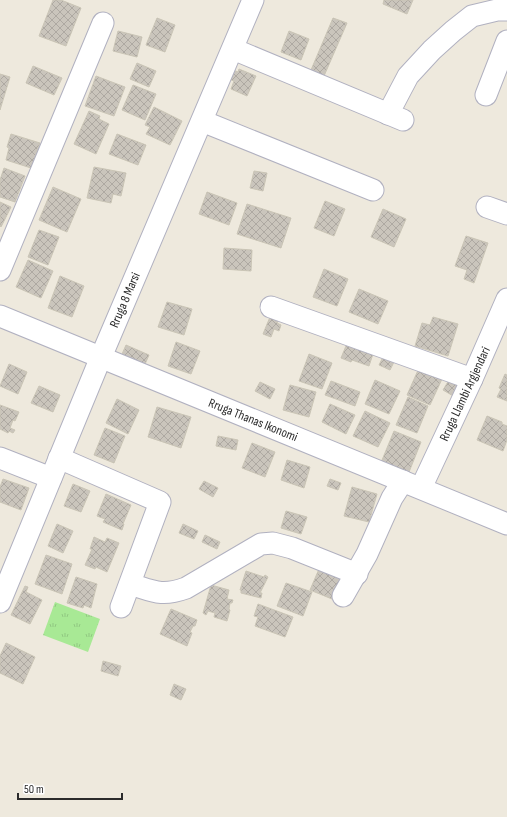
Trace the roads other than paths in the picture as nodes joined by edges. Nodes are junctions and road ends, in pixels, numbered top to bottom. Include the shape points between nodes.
1 (253, 0) edge
2 (507, 10) edge
3 (103, 23) dead end
4 (507, 41) edge
5 (233, 49) junction
6 (486, 95) dead end
7 (202, 121) junction
8 (373, 190) dead end
9 (487, 207) dead end
10 (507, 214) edge
11 (0, 270) edge
12 (507, 299) edge
13 (271, 307) dead end
14 (0, 316) edge
15 (101, 357) junction
16 (472, 378) junction
17 (0, 458) edge
18 (59, 458) junction
19 (51, 478) junction
20 (412, 485) junction
21 (507, 524) edge
22 (357, 574) junction
23 (130, 584) junction
24 (343, 596) dead end
25 (0, 602) edge
26 (121, 606) dead end

1 - 5 street, Rruga 8 Marsi
2 - 5 street via 472,16 432,50 408,76 395,117
3 - 11 street
4 - 6 street
5 - 7 street, Rruga 8 Marsi
7 - 8 street
7 - 15 street, Rruga 8 Marsi
9 - 10 street
12 - 16 street, Rruga Llambi Argjendari
13 - 16 street
14 - 15 street, Rruga Thanas Ikonomi
15 - 18 street, Rruga 8 Marsi
15 - 20 street, Rruga Thanas Ikonomi
16 - 20 street, Rruga Llambi Argjendari
17 - 19 street
18 - 19 street, Rruga 8 Marsi
18 - 23 street via 160,502
19 - 25 street, Rruga 8 Marsi
20 - 21 street, Rruga Thanas Ikonomi
20 - 22 street, Rruga Llambi Argjendari via 392,498
22 - 23 street via 273,543 261,544 186,588 172,593 158,593
22 - 24 street, Rruga Llambi Argjendari
23 - 26 street

